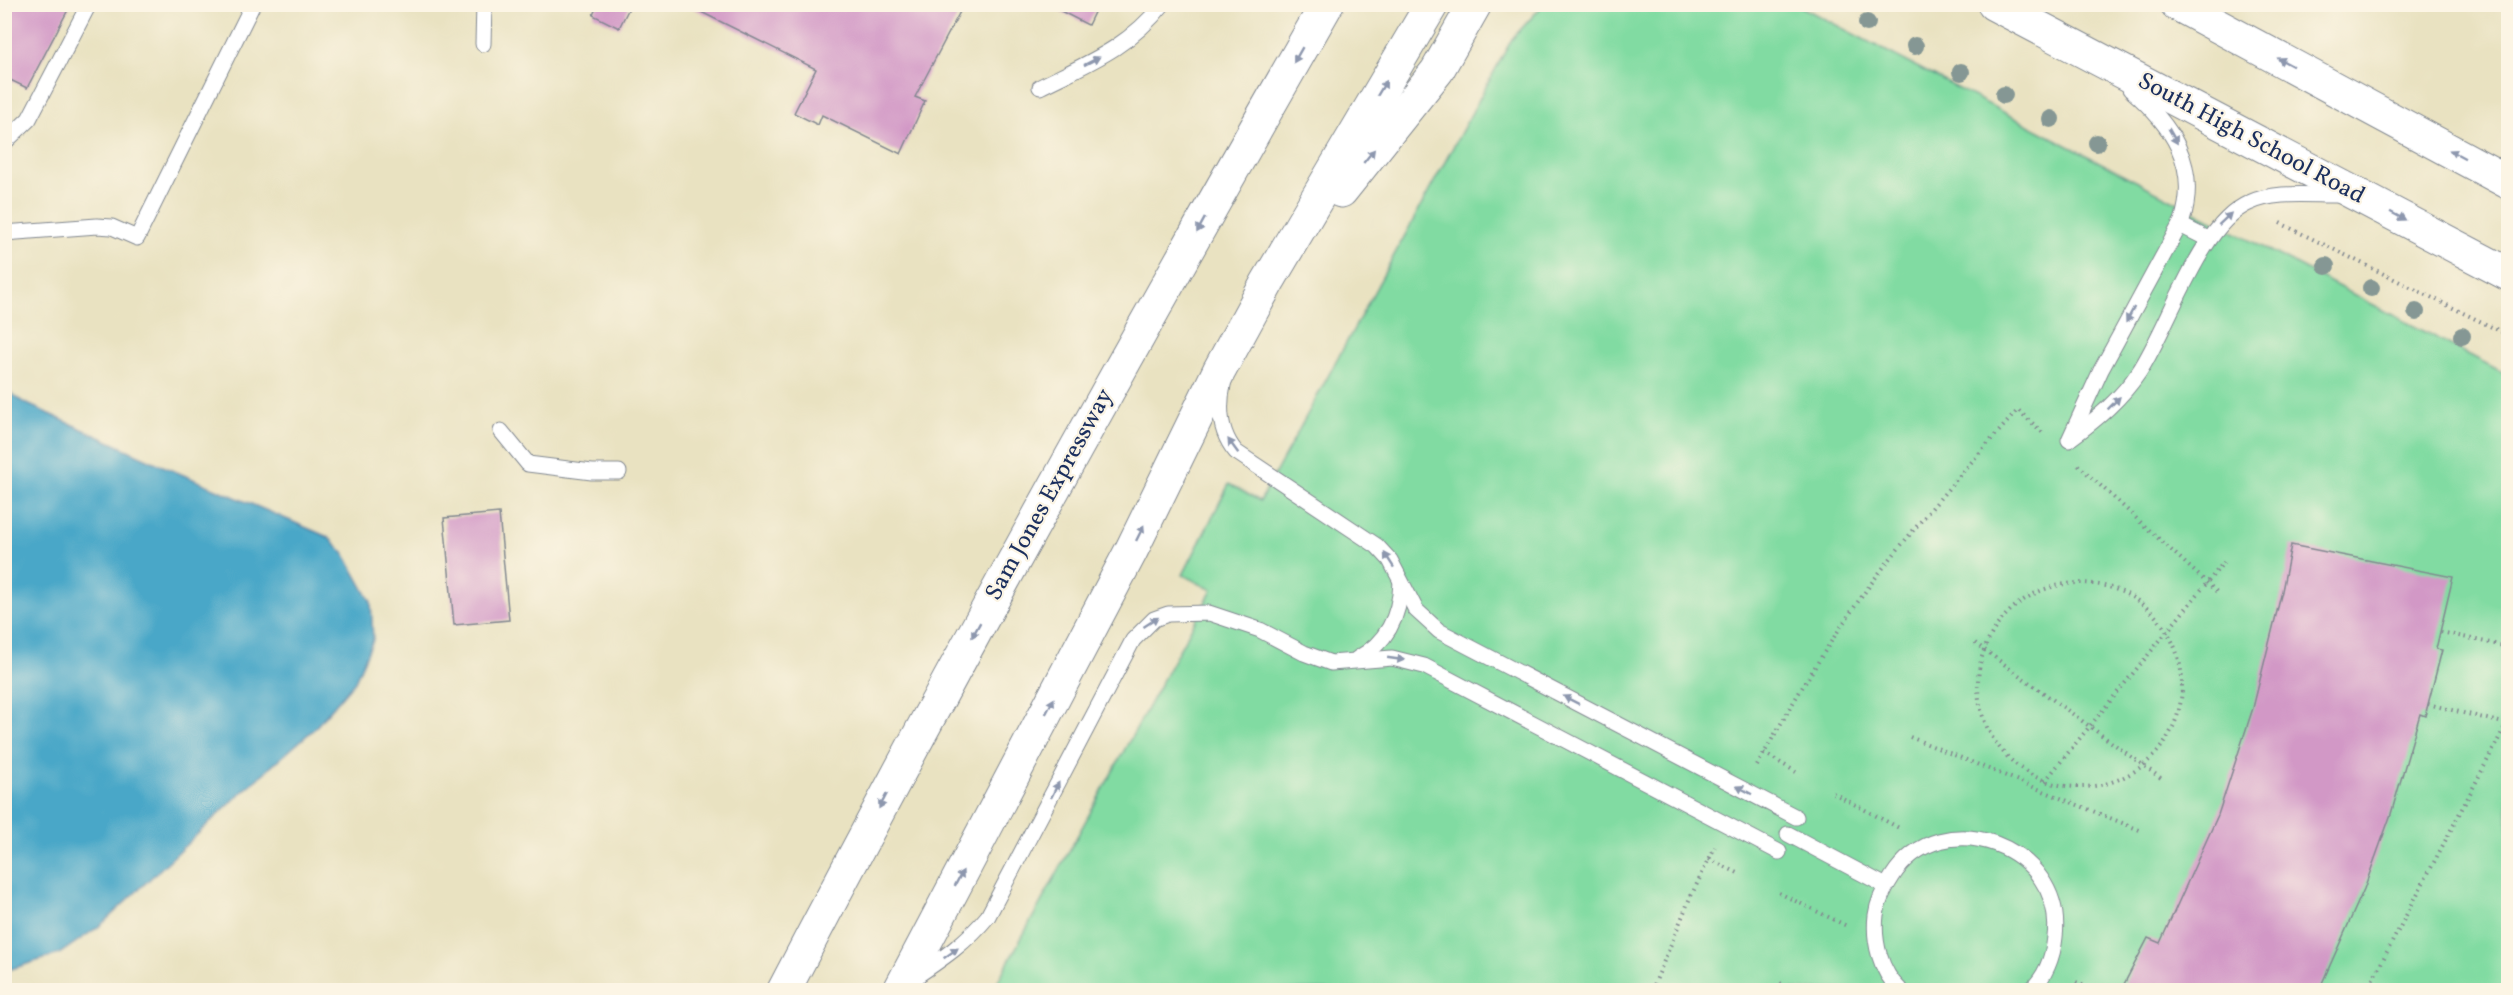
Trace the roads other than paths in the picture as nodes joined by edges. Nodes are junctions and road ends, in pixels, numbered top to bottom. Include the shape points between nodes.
1 (89, 4) edge
2 (253, 4) edge
3 (484, 4) edge
4 (1163, 4) edge
5 (1327, 4) edge
6 (1432, 4) edge
7 (1475, 4) edge
8 (1994, 4) edge
9 (2177, 4) edge
10 (2067, 43) junction
11 (483, 44) dead end
12 (1040, 87) dead end
13 (5, 144) edge
14 (2508, 182) edge
15 (2357, 195) junction
16 (2180, 225) junction
17 (4, 233) edge
18 (2208, 239) junction
19 (2508, 274) edge
20 (1267, 283) junction
21 (1239, 334) junction
22 (501, 431) dead end
23 (619, 472) dead end
24 (1401, 582) junction
25 (1347, 663) junction
26 (1796, 817) dead end
27 (1788, 834) dead end
28 (1779, 852) dead end
29 (1886, 886) junction
30 (901, 988) edge
31 (784, 990) edge
32 (1900, 990) edge
33 (2031, 990) edge

1 - 13 lane via 29,119
2 - 17 lane via 137,238 112,227 97,226
3 - 11 lane
12 -> 4 lane via 1118,48 1148,23
5 -> 31 street, Sam Jones Expressway via 1063,470
20 -> 6 street
20 -> 7 street via 1437,71
8 - 10 street, South High School Road
14 -> 9 street
10 - 15 street, South High School Road
10 -> 16 lane via 2144,101 2173,135 2187,185
18 -> 15 lane via 2232,213 2260,199
15 -> 19 street, South High School Road
16 - 18 lane
16 -> 18 lane via 2101,370 2069,440 2130,385 2149,356
20 - 21 street
24 -> 21 lane via 1390,560 1377,546 1262,471 1230,445 1222,427 1221,395
30 -> 21 street via 1131,551
22 - 23 lane via 528,464
24 - 25 lane via 1397,611 1385,636 1369,652
26 -> 24 lane via 1439,631 1416,610
25 -> 28 lane via 1392,658 1424,666
30 -> 25 lane via 958,948 988,916 1133,640 1154,619 1168,614 1209,613 1260,630 1314,658
27 - 29 lane
29 - 32 lane via 1877,908 1876,940 1884,968
29 - 33 lane via 1909,857 1946,840 1986,840 2022,857 2048,889 2056,928 2047,968

